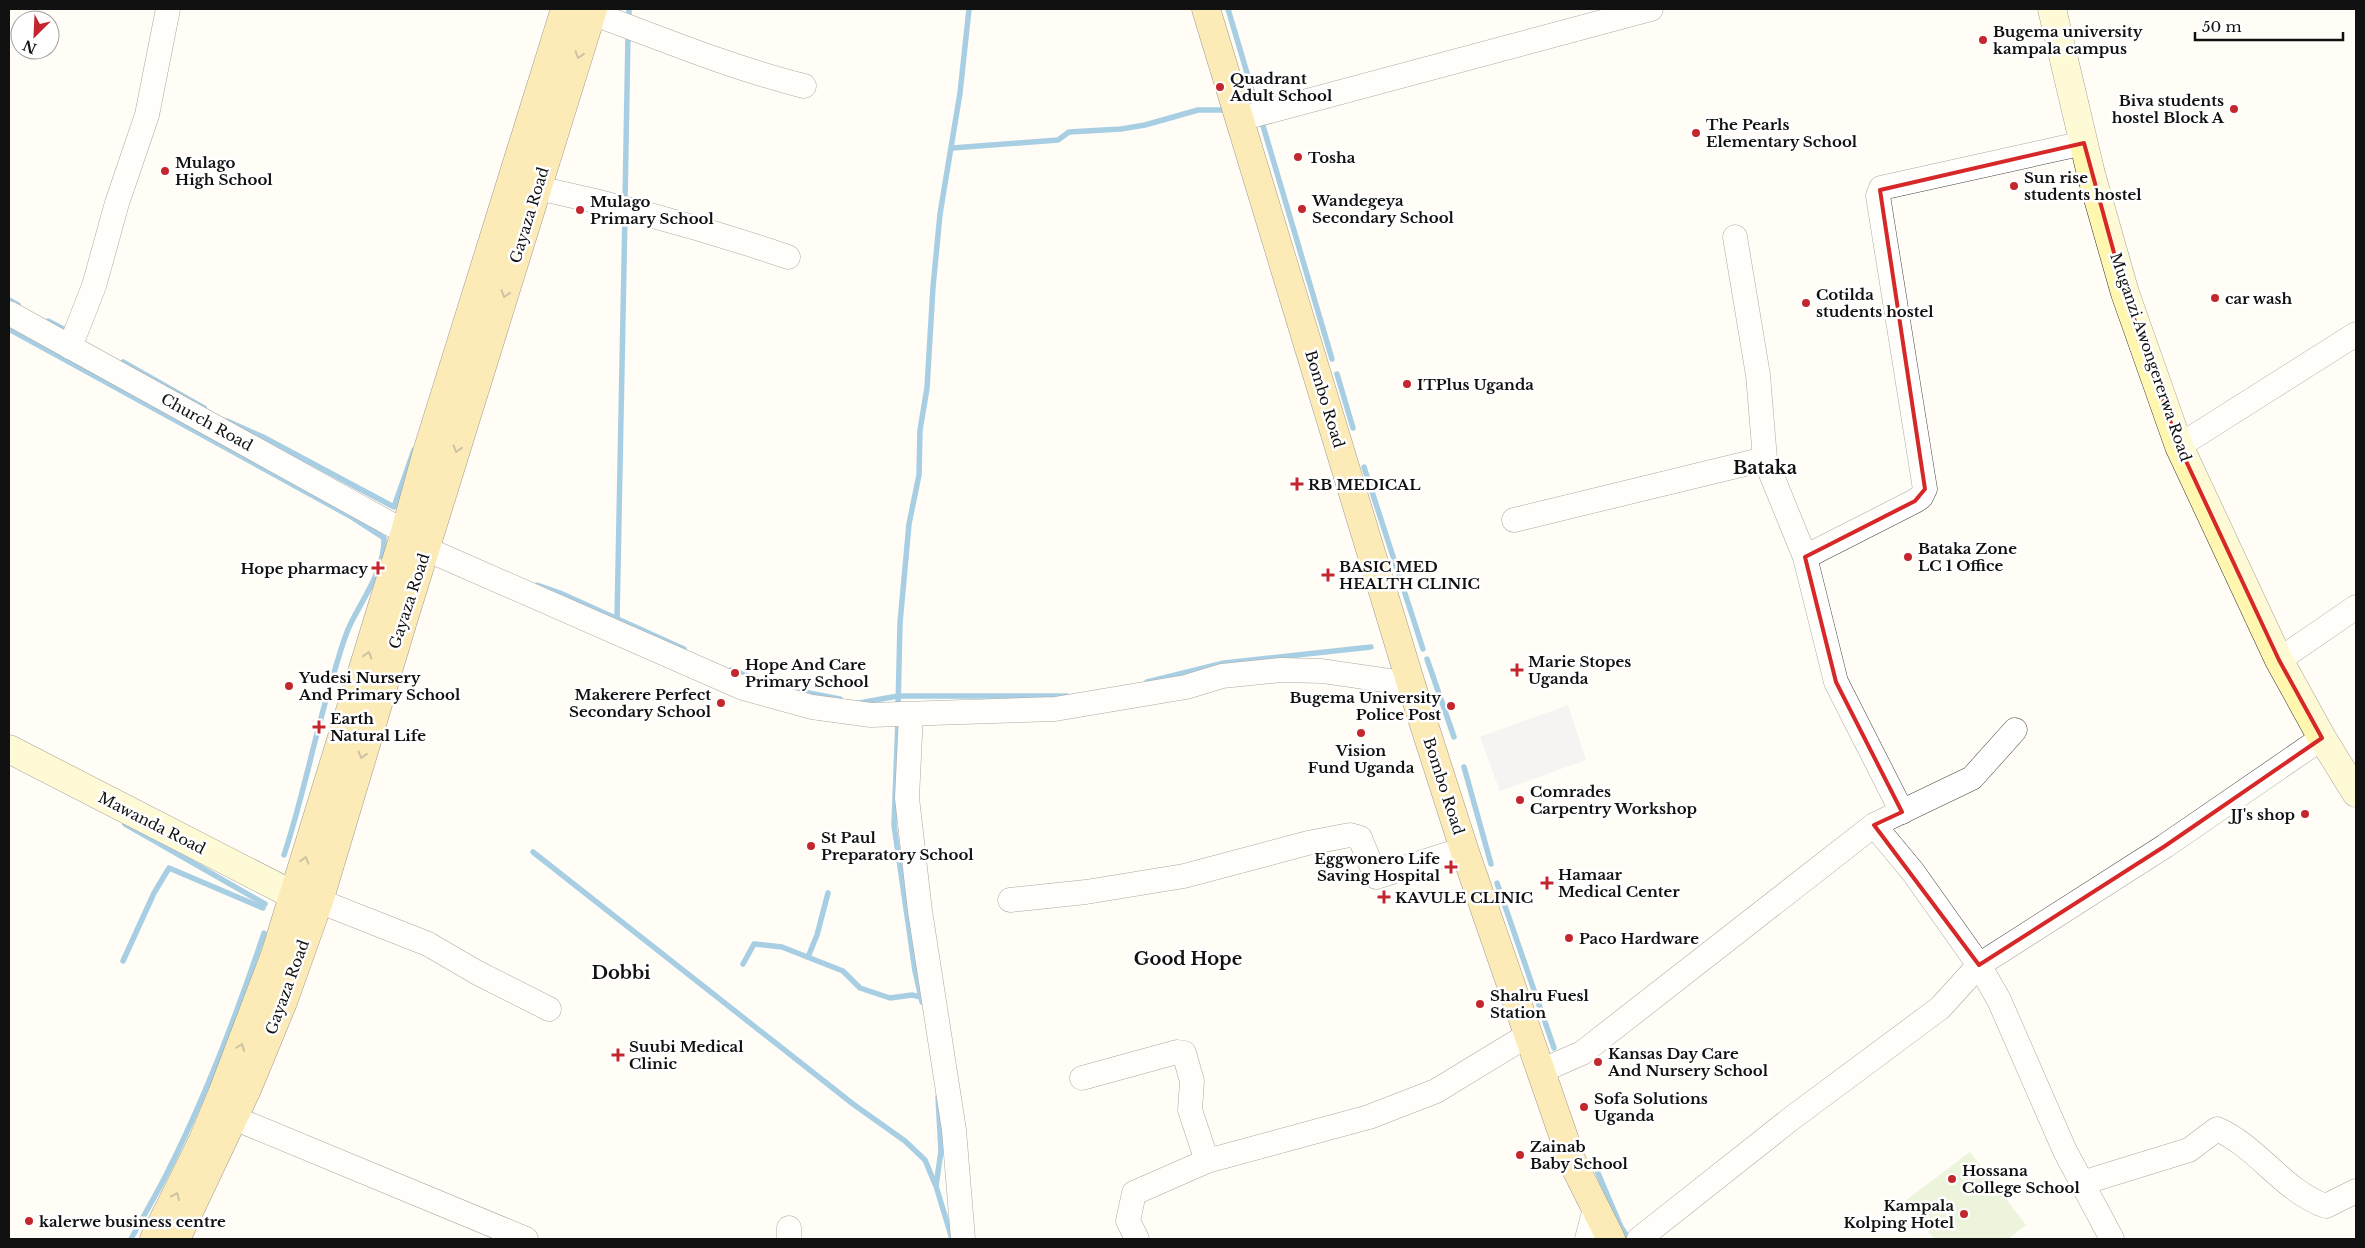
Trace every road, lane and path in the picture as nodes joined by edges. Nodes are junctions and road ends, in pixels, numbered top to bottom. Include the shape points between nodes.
1 (168, 9) edge
2 (565, 9) edge
3 (1206, 9) edge
4 (1651, 9) edge
5 (2052, 9) edge
6 (592, 11) edge
7 (804, 86) dead end
8 (1240, 119) junction
9 (2084, 143) junction
10 (538, 188) junction
11 (1735, 237) dead end
12 (788, 257) dead end
13 (9, 313) edge
14 (2356, 334) edge
15 (70, 347) junction
16 (2179, 446) junction
17 (1765, 458) junction
18 (1514, 520) dead end
19 (405, 532) junction
20 (426, 549) junction
21 (1805, 557) junction
22 (2356, 607) edge
23 (2279, 660) junction
24 (1411, 684) junction
25 (898, 714) junction
26 (2015, 730) dead end
27 (2322, 738) junction
28 (10, 754) edge
29 (2356, 793) edge
30 (1902, 812) junction
31 (1874, 825) junction
32 (1464, 849) junction
33 (307, 898) junction
34 (1010, 900) dead end
35 (1979, 965) junction
36 (550, 1009) dead end
37 (1528, 1035) junction
38 (1541, 1070) junction
39 (1082, 1078) dead end
40 (234, 1118) junction
41 (1207, 1161) junction
42 (2082, 1183) junction
43 (2356, 1191) edge
44 (1595, 1208) junction
45 (154, 1239) edge
46 (176, 1239) edge
47 (526, 1239) edge
48 (963, 1239) edge
49 (1137, 1239) edge
50 (1587, 1239) edge
51 (1610, 1239) edge
52 (1639, 1239) edge
53 (2112, 1239) edge

1 - 15 street via 147,115 94,286
2 - 19 main road, Gayaza Road
3 - 8 main road, Bombo Road
4 - 8 street
5 - 9 street, Muganzi Awongererwa Road
6 - 7 street via 715,58
6 -> 10 main road, Gayaza Road
8 - 24 main road, Bombo Road
9 - 16 street, Muganzi Awongererwa Road via 2125,293
9 - 21 street via 1881,188 1878,196 1925,489 1916,501
10 - 12 street via 716,234
10 -> 20 main road, Gayaza Road
11 - 17 street via 1758,375
13 - 15 street, Church Road
14 - 16 street
15 - 19 street, Church Road
16 - 23 street, Muganzi Awongererwa Road
17 - 18 street
17 - 21 street
33 -> 19 main road, Gayaza Road
20 - 25 street via 743,688 812,706 871,716
20 -> 33 main road, Gayaza Road
21 - 30 street via 1836,682
22 - 23 street
23 - 27 street, Muganzi Awongererwa Road
24 - 25 street via 1322,671 1273,671 1222,676 1186,687 1055,710
24 - 32 main road, Bombo Road
25 - 48 street via 920,911 954,1130
26 - 30 street via 1972,778
27 - 29 street, Muganzi Awongererwa Road
27 - 35 street via 2165,846
28 - 33 street, Mawanda Road
30 - 31 street
31 - 35 street via 1913,872
31 - 38 street via 1582,1053
32 - 34 street via 1376,877 1360,838 1350,835 1184,876
32 - 37 main road, Bombo Road
33 - 36 street via 428,944
33 - 40 main road, Gayaza Road via 283,1002
45 -> 33 main road, Gayaza Road via 202,1142 267,979
35 - 42 street via 1999,1000
35 - 52 street via 1940,1008 1792,1118
37 - 38 main road, Bombo Road
37 - 41 street via 1428,1094 1369,1117
38 - 44 main road, Bombo Road via 1572,1162
39 - 41 street via 1177,1052 1184,1053 1192,1081 1190,1110
40 - 46 main road, Gayaza Road
40 - 47 street
41 - 49 street via 1134,1193 1128,1221
42 - 43 street via 2189,1150 2217,1129 2233,1136 2310,1200 2326,1206
42 - 53 street
44 - 50 street
44 - 51 main road, Bombo Road

